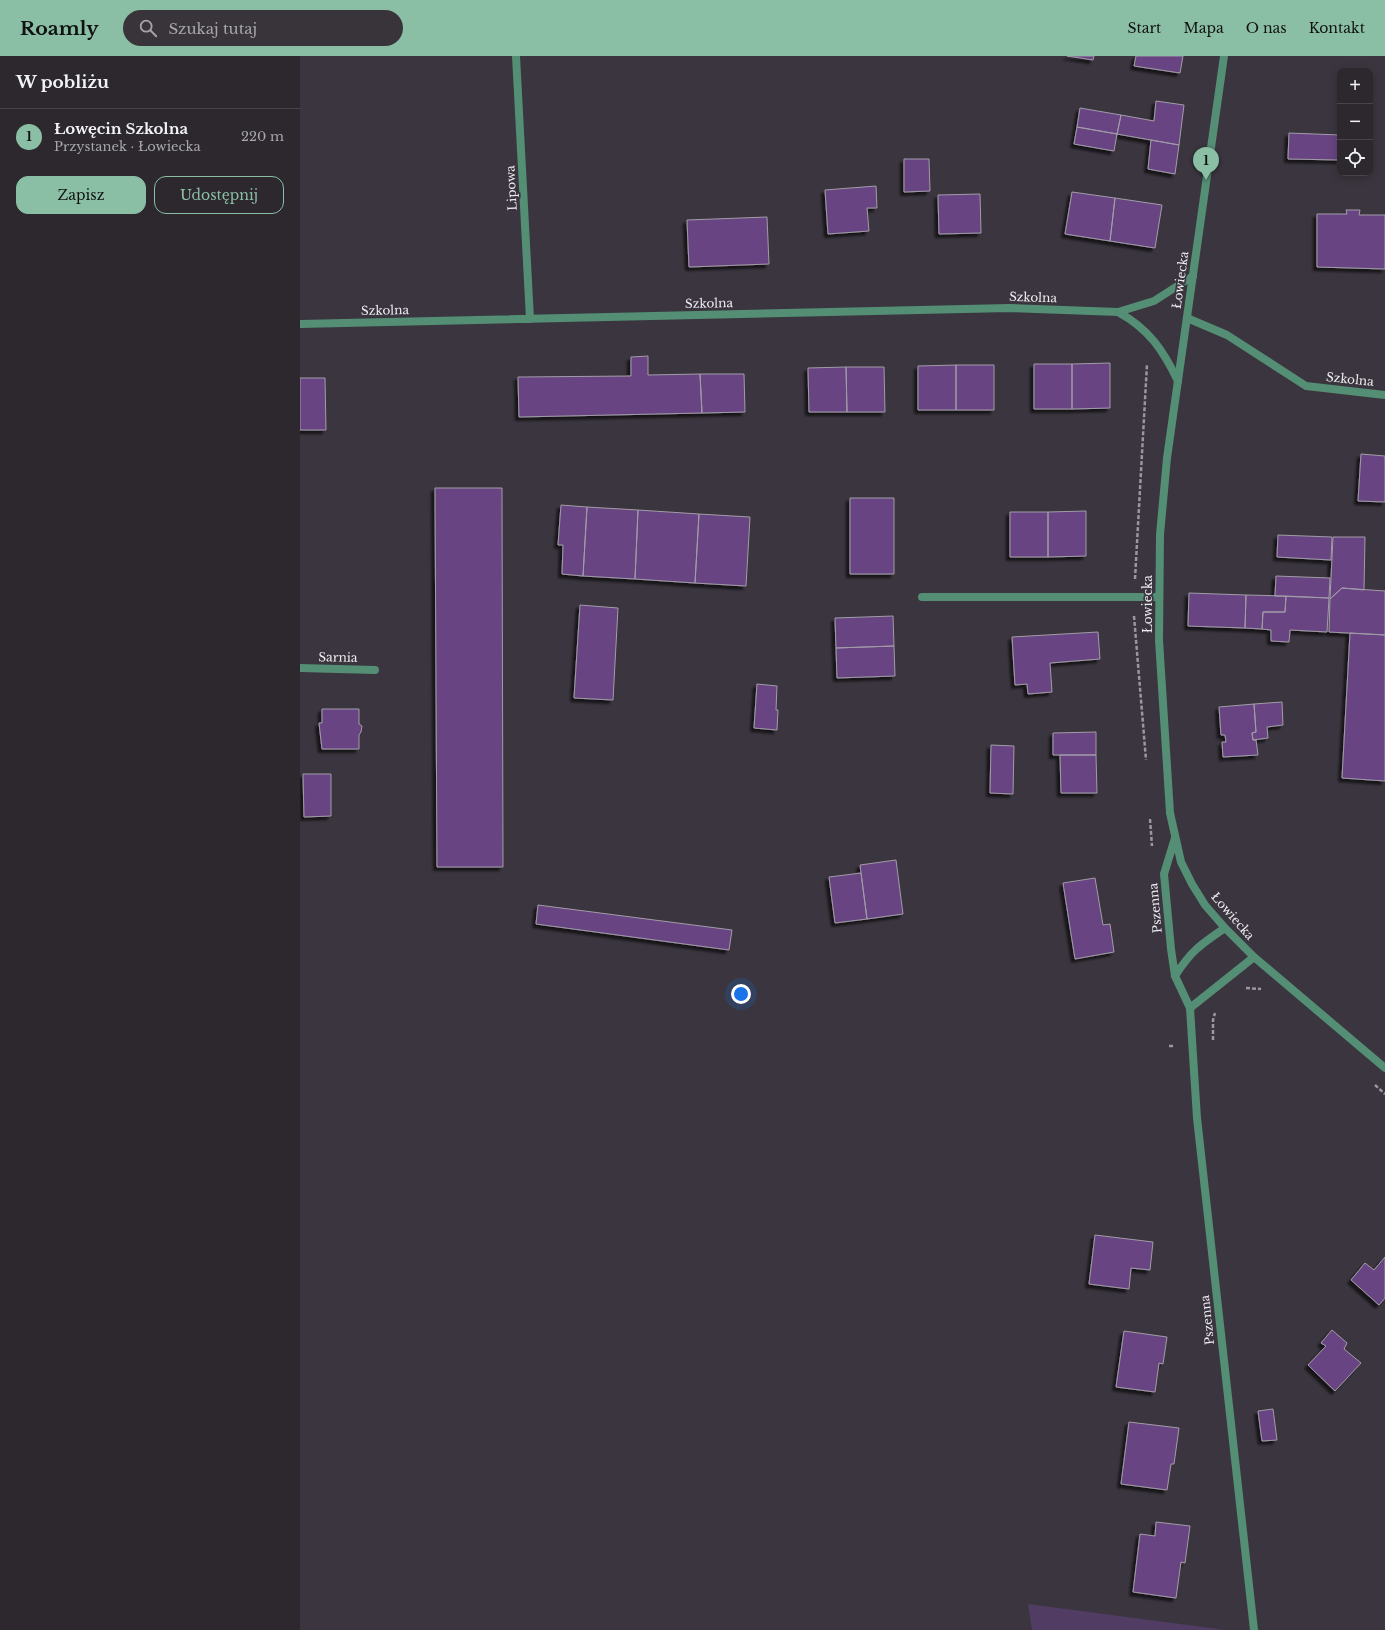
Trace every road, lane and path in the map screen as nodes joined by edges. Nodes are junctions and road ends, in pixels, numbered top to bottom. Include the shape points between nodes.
1 (516, 56) edge
2 (1224, 56) edge
3 (1193, 276) junction
4 (1118, 312) junction
5 (1187, 318) junction
6 (530, 319) junction
7 (300, 324) edge
8 (1178, 381) junction
9 (1385, 395) edge
10 (922, 597) dead end
11 (1158, 597) junction
12 (300, 668) edge
13 (375, 670) dead end
14 (1175, 838) junction
15 (1225, 928) junction
16 (1254, 957) junction
17 (1176, 976) junction
18 (1239, 990) dead end
19 (1267, 993) dead end
20 (1190, 1008) junction
21 (1216, 1008) dead end
22 (1208, 1041) dead end
23 (1385, 1068) edge
24 (1373, 1084) dead end
25 (1385, 1094) edge
26 (1254, 1630) edge

1 - 6 street, Lipowa
2 - 3 street, Łowiecka
3 - 4 street, Szkolna via 1154,301
3 - 5 street, Łowiecka
4 - 6 street, Szkolna via 1009,308
4 - 8 street, Szkolna via 1149,334 1165,354
5 - 8 street, Łowiecka
5 - 9 street, Szkolna via 1227,335 1306,386
6 - 7 street, Szkolna
8 - 11 street, Łowiecka via 1165,484
10 - 11 street
11 - 14 street, Łowiecka via 1168,788
12 - 13 street, Sarnia
14 - 15 street, Łowiecka via 1181,862 1192,884 1205,905
14 - 17 street, Pszenna via 1164,874
15 - 16 street, Łowiecka
15 - 17 street via 1187,957
16 - 20 street
16 - 23 street, Łowiecka
17 - 20 street, Pszenna
18 - 19 path via 1261,988
20 - 26 street, Pszenna via 1197,1118
21 - 22 path via 1213,1040
24 - 25 path

